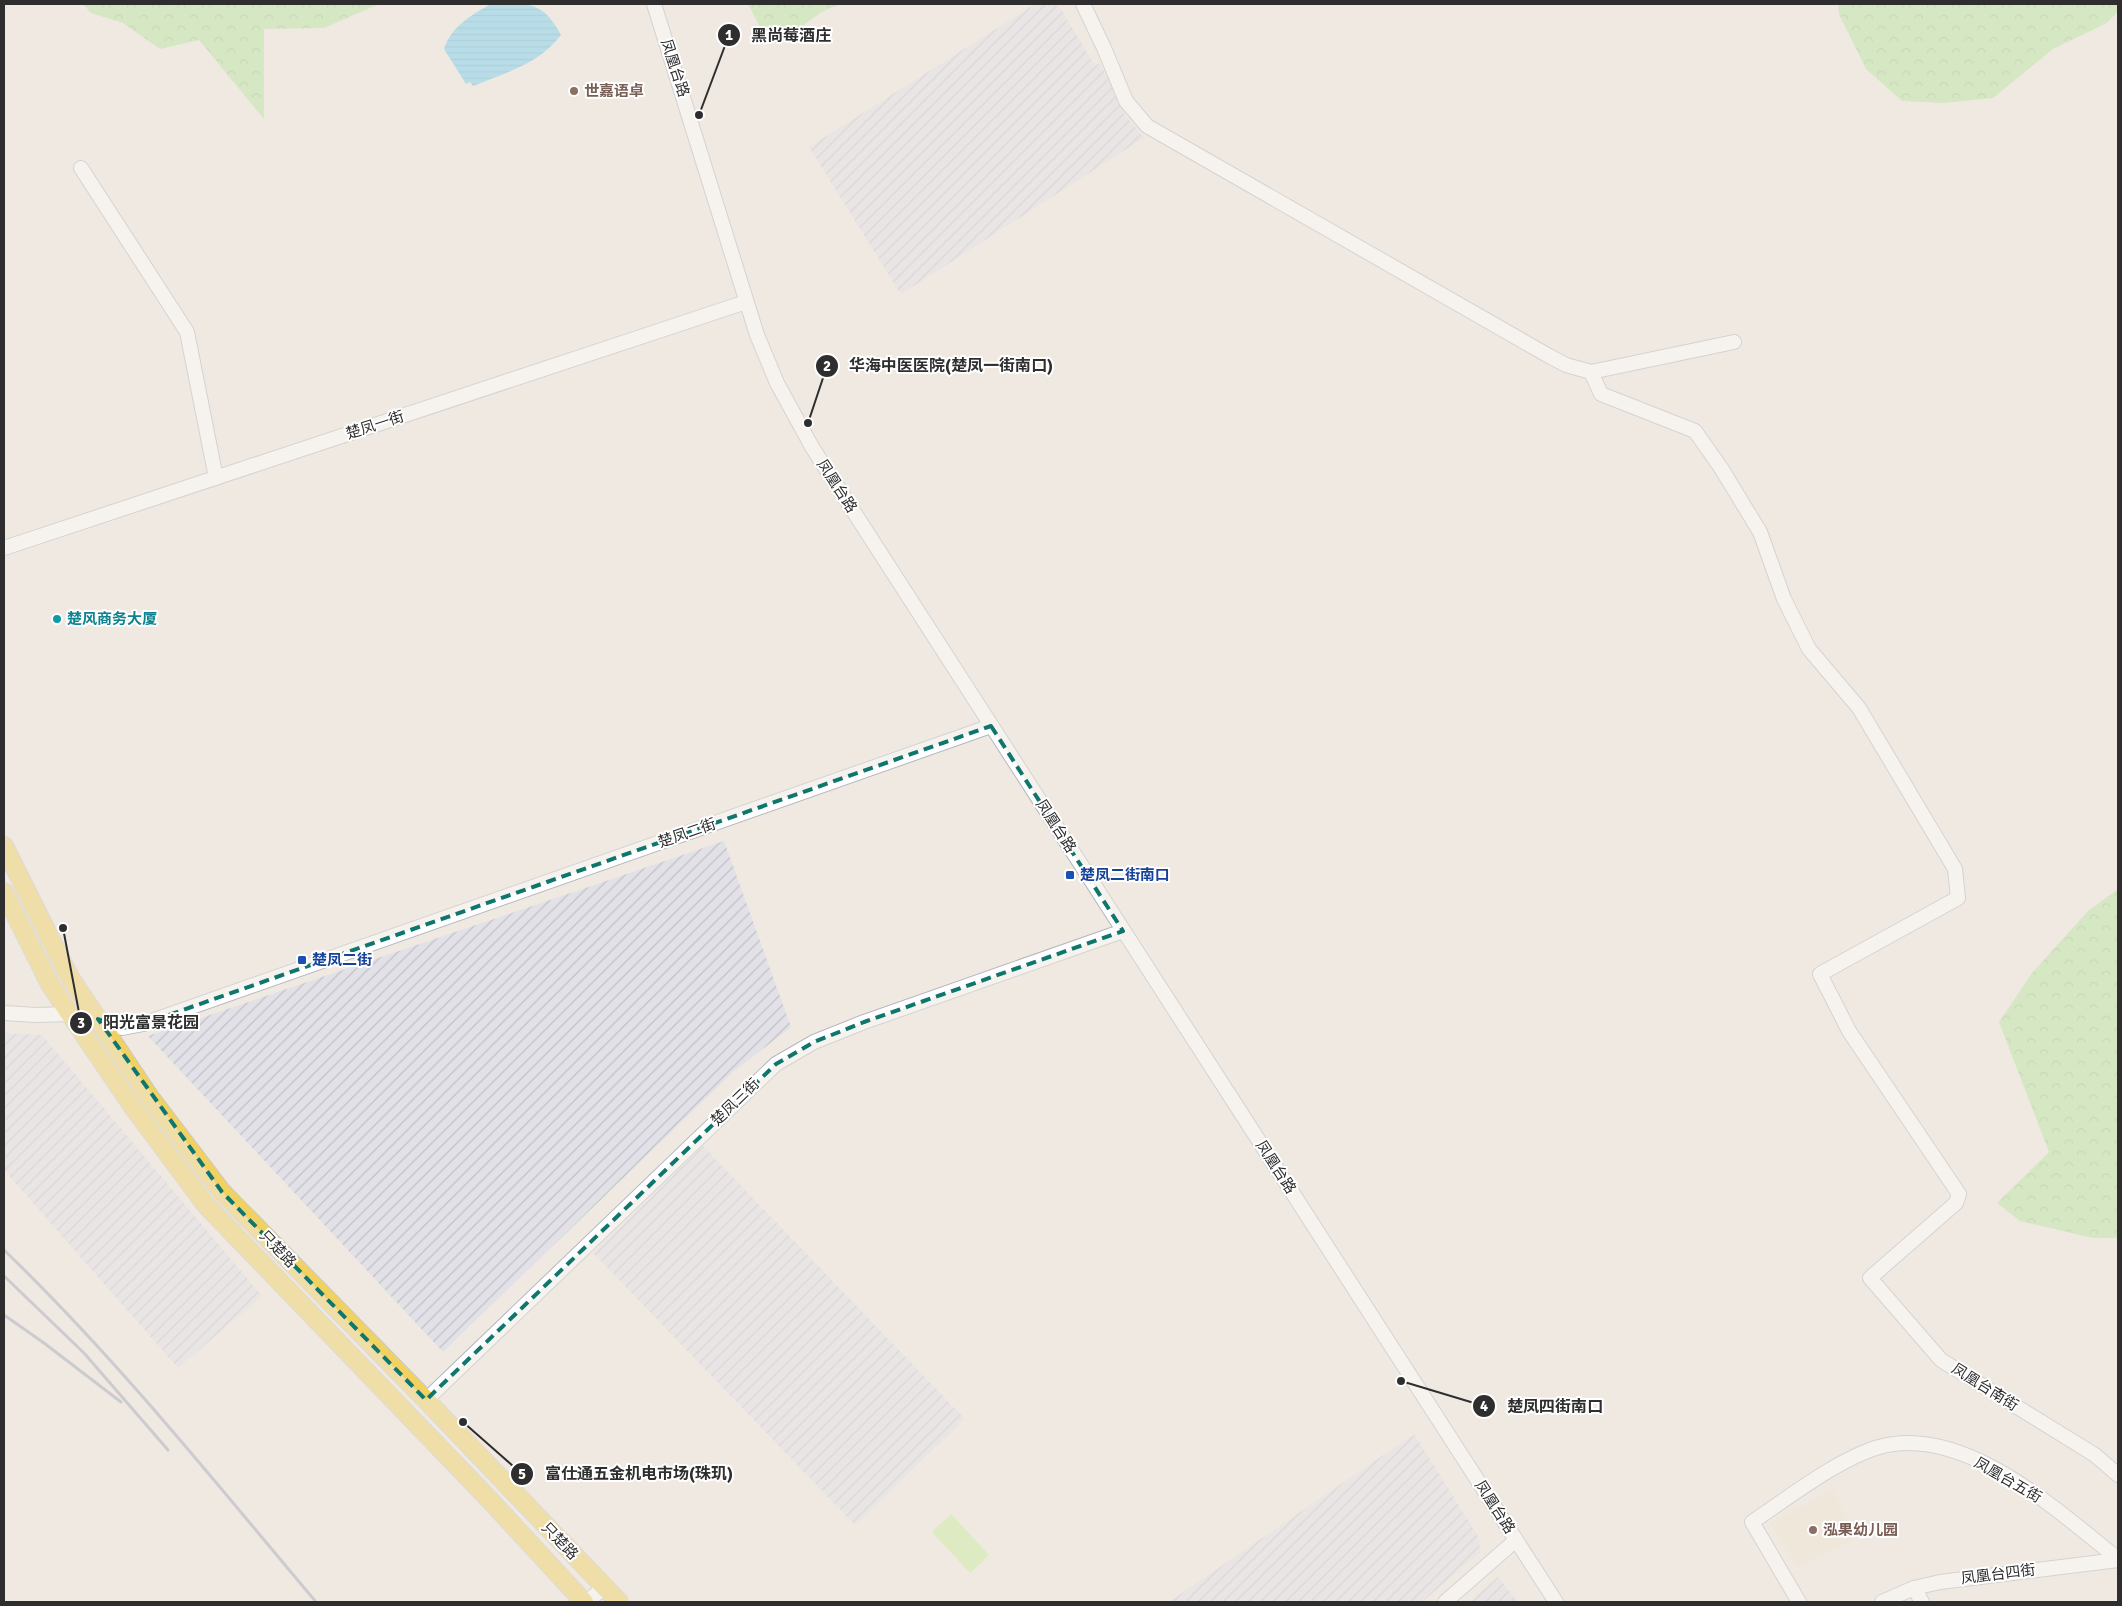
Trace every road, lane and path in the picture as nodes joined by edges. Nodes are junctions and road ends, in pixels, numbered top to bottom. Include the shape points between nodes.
1 (654, 4) edge
2 (1083, 4) edge
3 (81, 168) dead end
4 (746, 302) junction
5 (1734, 342) dead end
6 (1591, 372) junction
7 (216, 478) junction
8 (4, 548) edge
9 (992, 726) junction
10 (4, 846) edge
11 (4, 892) edge
12 (1123, 931) junction
13 (4, 1014) edge
14 (70, 1014) junction
15 (98, 1019) junction
16 (426, 1400) junction
17 (2118, 1475) edge
18 (1516, 1540) junction
19 (2118, 1559) edge
20 (604, 1587) junction
21 (1914, 1588) junction
22 (586, 1602) edge
23 (619, 1602) edge
24 (1445, 1602) edge
25 (1556, 1602) edge
26 (1799, 1602) edge
27 (1882, 1602) edge
28 (1922, 1602) edge

1 - 4 street, 凤凰台路
2 - 6 street via 1126,101 1147,126 1549,356
3 - 7 street via 187,332
4 - 7 street, 楚凤一街
4 - 9 street, 凤凰台路 via 776,383 812,446
5 - 6 street
6 - 17 street, 凤凰台南街 via 1601,394 1695,431 1722,468 1760,532 1784,599 1808,650 1859,708 1955,869 1958,898 1820,974 1849,1031 1959,1194 1956,1203 1870,1278 1941,1360 2095,1456
7 - 8 street, 楚凤一街
9 - 12 street, 凤凰台路
9 - 15 street, 楚凤二街 via 143,1024 122,1028
10 - 15 main road, 只楚路 via 69,976
11 - 14 main road, 只楚路 via 51,986
12 - 16 street, 楚凤三街 via 864,1022 814,1042 776,1064
12 - 18 street, 凤凰台路
13 - 14 street, 楚凤二街
14 - 15 street, 楚凤二街
14 - 22 main road, 只楚路 via 133,1107 206,1205
15 - 16 main road, 只楚路 via 149,1096 222,1192
16 - 20 main road, 只楚路
18 - 24 street
18 - 25 street, 凤凰台路
19 - 21 street, 凤凰台四街
19 - 26 street, 凤凰台五街 via 2047,1503 1998,1471 1938,1447 1911,1443 1879,1447 1842,1462 1752,1522
20 - 22 street
20 - 23 main road, 只楚路
21 - 27 street, 凤凰台四街
21 - 28 street

